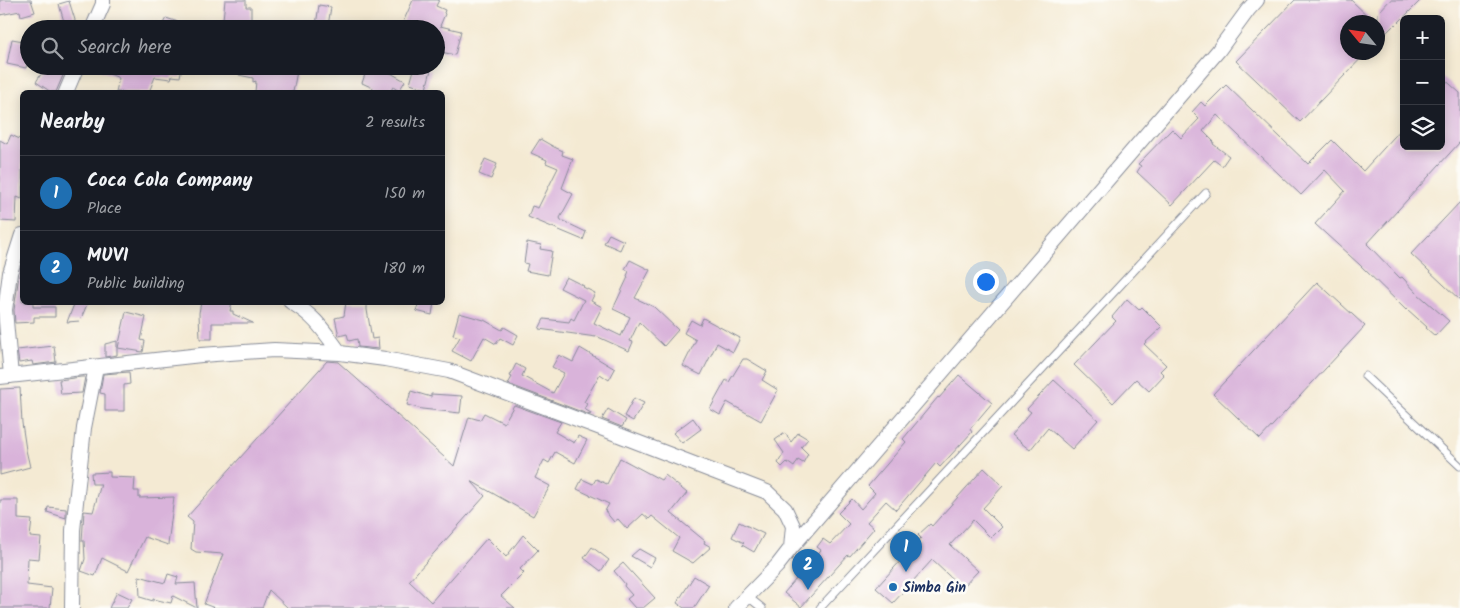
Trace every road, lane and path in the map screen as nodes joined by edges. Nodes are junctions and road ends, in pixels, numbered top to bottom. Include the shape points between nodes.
1 (103, 0) edge
2 (1257, 0) edge
3 (96, 20) edge
4 (73, 75) edge
5 (67, 90) edge
6 (1206, 192) dead end
7 (20, 241) edge
8 (296, 305) edge
9 (340, 353) junction
10 (96, 367) junction
11 (6, 376) edge
12 (1365, 376) dead end
13 (1460, 466) edge
14 (791, 548) junction
15 (747, 596) junction
16 (72, 608) edge
17 (736, 608) edge
18 (762, 608) edge
19 (820, 608) edge

1 - 3 street
2 - 14 street via 1212,58
4 - 5 street
6 - 19 lane
7 - 11 street via 10,273 5,310
8 - 9 street via 317,320
9 - 10 street via 274,350
9 - 14 street via 449,371 767,492 785,509 793,526
10 - 11 street
10 - 16 street via 84,428 73,530
12 - 13 lane
14 - 15 street
15 - 17 street
15 - 18 lane

